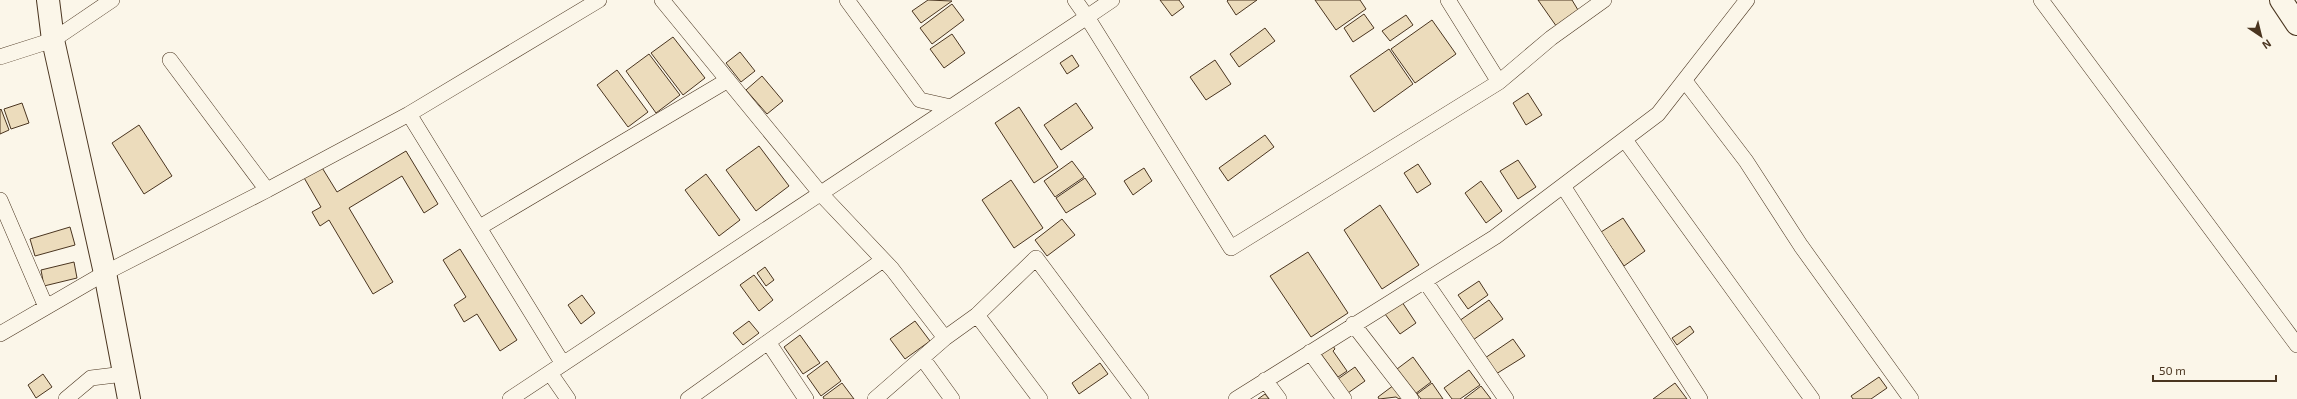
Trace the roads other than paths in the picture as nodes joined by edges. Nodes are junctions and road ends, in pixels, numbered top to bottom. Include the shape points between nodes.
1 (48, 0) edge
2 (112, 0) edge
3 (599, 0) edge
4 (662, 0) edge
5 (847, 0) edge
6 (1075, 0) edge
7 (1112, 0) edge
8 (1448, 0) edge
9 (1604, 0) edge
10 (2041, 0) edge
11 (2281, 0) edge
12 (1740, 3) edge
13 (1087, 17) junction
14 (2297, 24) edge
15 (54, 40) junction
16 (0, 58) edge
17 (170, 60) dead end
18 (728, 80) junction
19 (1685, 80) junction
20 (1499, 82) junction
21 (951, 107) junction
22 (409, 114) junction
23 (1624, 140) junction
24 (1563, 186) junction
25 (267, 190) junction
26 (821, 194) junction
27 (0, 200) edge
28 (480, 227) junction
29 (883, 260) junction
30 (105, 273) junction
31 (1425, 281) junction
32 (46, 307) junction
33 (977, 315) junction
34 (1353, 324) junction
35 (0, 334) edge
36 (945, 338) junction
37 (768, 342) junction
38 (2297, 345) edge
39 (1310, 352) junction
40 (923, 359) junction
41 (563, 364) junction
42 (550, 373) junction
43 (124, 374) junction
44 (1265, 380) junction
45 (66, 399) edge
46 (129, 399) edge
47 (510, 399) edge
48 (568, 399) edge
49 (688, 399) edge
50 (806, 399) edge
51 (875, 399) edge
52 (952, 399) edge
53 (1040, 399) edge
54 (1141, 399) edge
55 (1236, 399) edge
56 (1278, 399) edge
57 (1344, 399) edge
58 (1411, 399) edge
59 (1506, 399) edge
60 (1700, 399) edge
61 (1812, 399) edge
62 (1911, 399) edge

1 - 15 main road
2 - 15 street
3 - 22 street
4 - 18 street
5 - 21 street via 920,100
6 - 13 street
7 - 13 street
8 - 20 street
9 - 20 street via 1551,38
10 - 38 street
11 - 14 main road
12 - 19 street
13 - 20 street via 1232,248
13 - 21 street
15 - 16 street
15 - 30 main road
17 - 25 street
18 - 26 street
18 - 28 street
19 - 23 street via 1658,114
19 - 62 street via 1746,161 1801,246
21 - 26 street
22 - 25 street
22 - 28 street
23 - 24 street
23 - 61 street
24 - 31 street via 1495,237
24 - 60 street
25 - 30 street
26 - 29 street
26 - 41 street
27 - 32 street
28 - 41 street
29 - 36 street
29 - 37 street
30 - 32 street
30 - 43 main road
31 - 34 street
31 - 59 street
32 - 35 street
33 - 36 street
33 - 53 street
33 - 54 street via 1036,258
34 - 39 street
34 - 58 street
36 - 40 street
37 - 49 street
37 - 50 street
39 - 44 street
39 - 57 street
40 - 51 street
40 - 52 street
41 - 42 street
42 - 47 street
42 - 48 street
43 - 45 street via 91,378
43 - 46 main road
44 - 55 street
44 - 56 street

